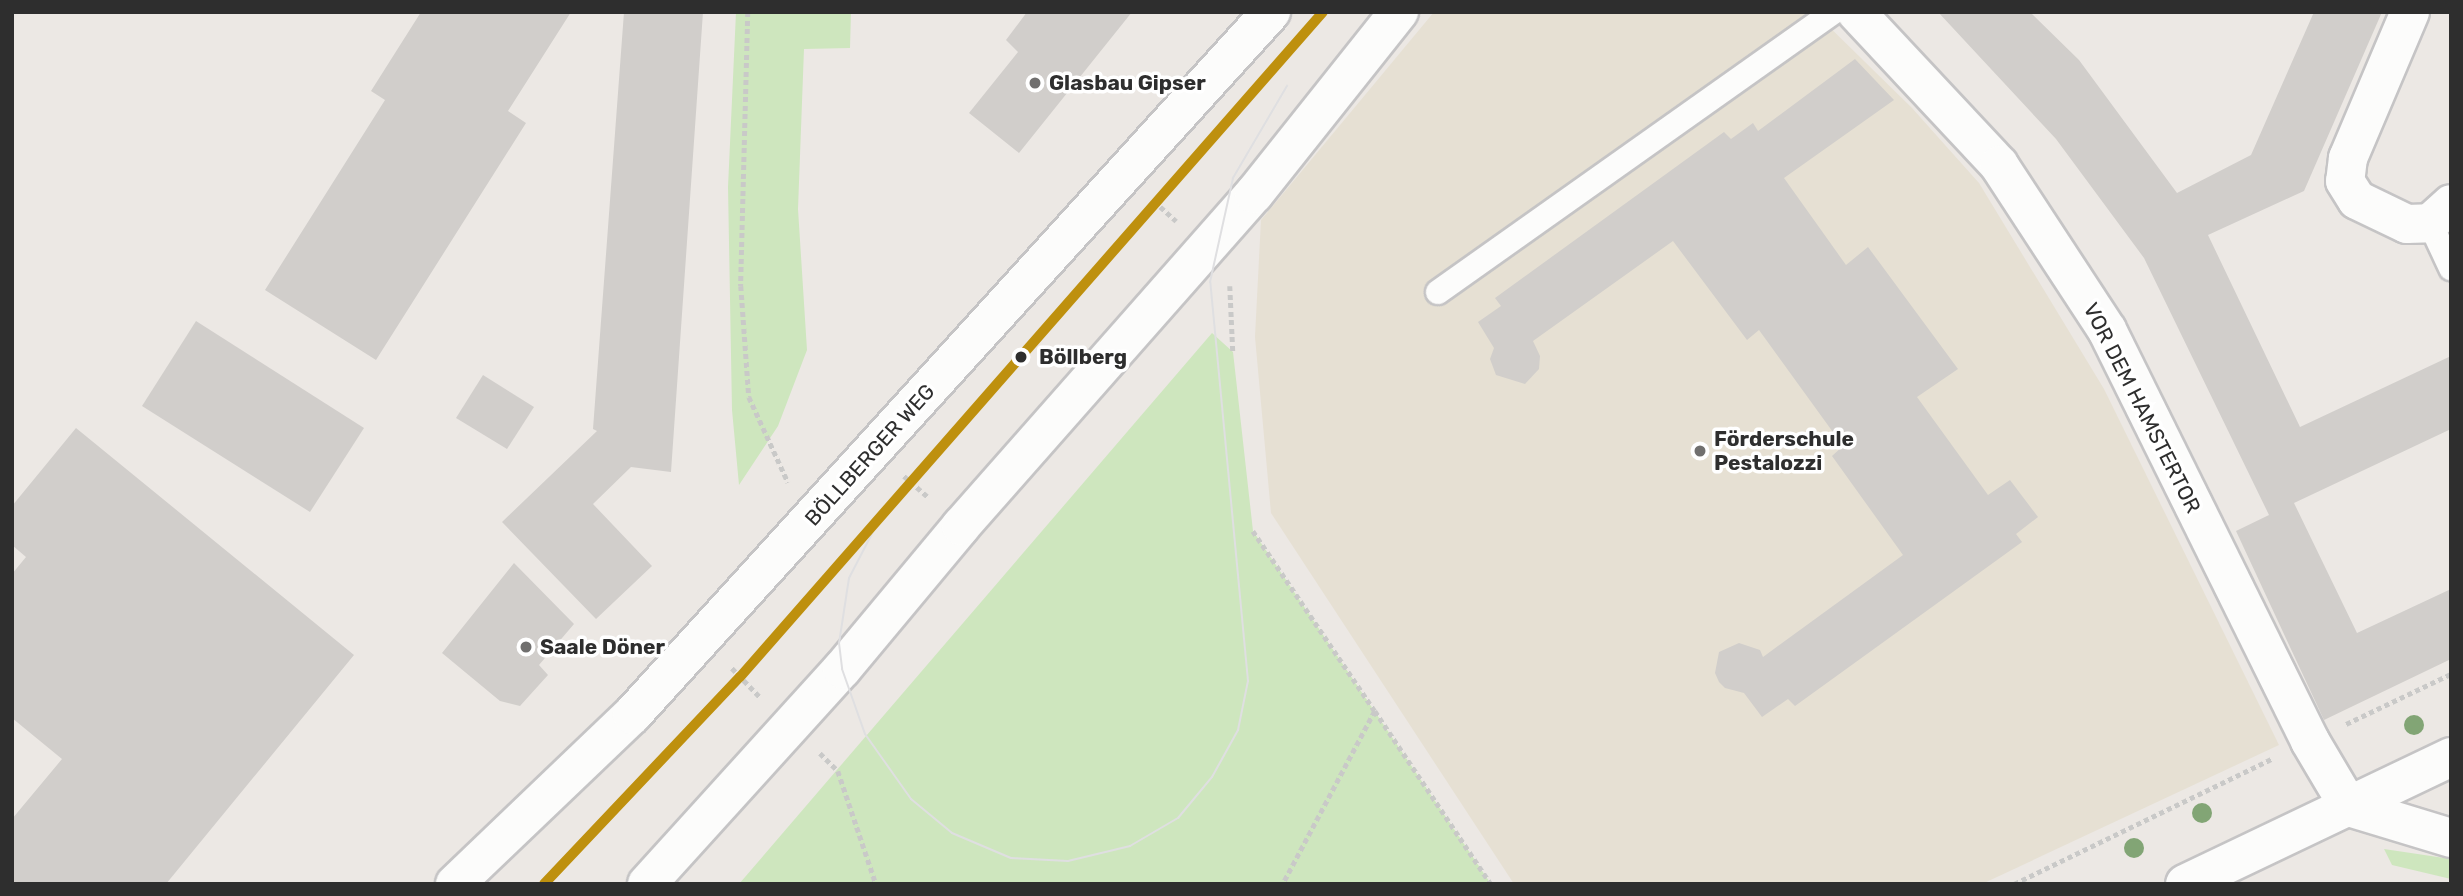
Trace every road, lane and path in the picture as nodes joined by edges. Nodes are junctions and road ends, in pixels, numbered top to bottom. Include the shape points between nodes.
1 (748, 12) edge
2 (1271, 12) edge
3 (1399, 12) edge
4 (1834, 12) edge
5 (1856, 12) edge
6 (2410, 12) edge
7 (2440, 213) edge
8 (2451, 268) edge
9 (1438, 292) dead end
10 (874, 450) junction
11 (807, 523) junction
12 (961, 526) junction
13 (1253, 531) dead end
14 (2451, 674) edge
15 (1375, 711) junction
16 (2310, 741) junction
17 (2451, 757) edge
18 (838, 771) dead end
19 (2349, 807) junction
20 (2451, 838) edge
21 (455, 884) edge
22 (647, 884) edge
23 (876, 884) edge
24 (1283, 884) edge
25 (1491, 884) edge
26 (2014, 884) edge
27 (2185, 884) edge

1 - 11 path via 741,286 749,397
2 - 10 street, BÖLLBERGER WEG
3 - 12 street via 1254,194
4 - 9 lane
5 - 16 street, VOR DEM HAMSTERTOR via 1998,165 2107,330
6 - 7 street via 2348,158 2345,181 2357,200 2407,224
7 - 8 lane
10 - 11 street, BÖLLBERGER WEG
10 - 12 path
11 - 21 street, BÖLLBERGER WEG via 632,715
12 - 22 street via 842,670
13 - 15 path
14 - 16 path
15 - 24 path
15 - 25 path
16 - 19 street, VOR DEM HAMSTERTOR
16 - 26 path
17 - 19 street
18 - 23 path
19 - 20 street
19 - 27 street

